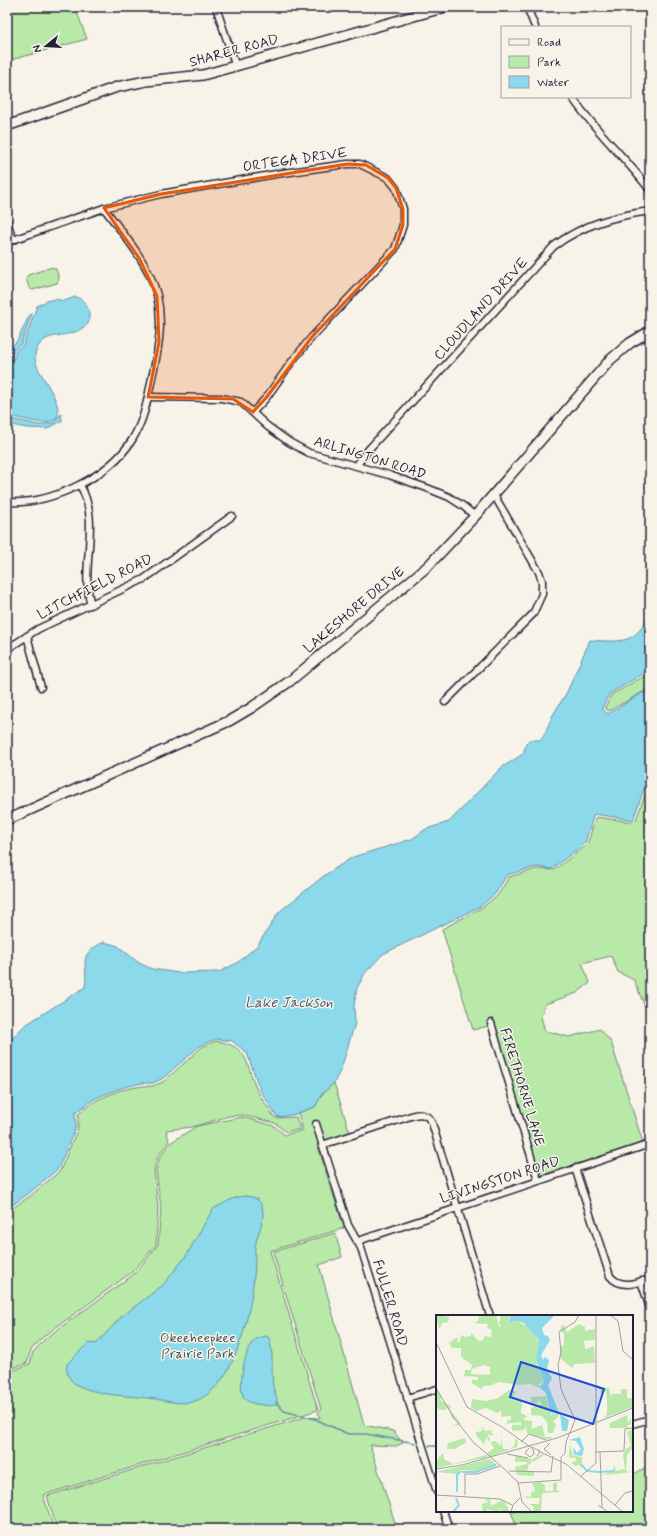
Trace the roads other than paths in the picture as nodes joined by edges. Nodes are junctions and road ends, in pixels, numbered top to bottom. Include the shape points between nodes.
1 (216, 7) edge
2 (446, 7) edge
3 (527, 7) edge
4 (535, 26) edge
5 (236, 67) junction
6 (573, 98) edge
7 (7, 126) edge
8 (650, 190) edge
9 (104, 208) junction
10 (650, 211) edge
11 (7, 221) edge
12 (10, 241) edge
13 (650, 331) edge
14 (148, 397) junction
15 (253, 412) junction
16 (357, 465) junction
17 (80, 485) junction
18 (494, 495) junction
19 (7, 502) edge
20 (232, 516) dead end
21 (475, 516) junction
22 (91, 605) junction
23 (27, 636) junction
24 (7, 648) edge
25 (41, 687) dead end
26 (445, 702) dead end
27 (7, 820) edge
28 (491, 1023) dead end
29 (316, 1124) dead end
30 (650, 1144) edge
31 (322, 1145) junction
32 (575, 1168) junction
33 (538, 1180) junction
34 (458, 1206) junction
35 (358, 1241) junction
36 (650, 1279) edge
37 (641, 1281) junction
38 (650, 1308) edge
39 (490, 1315) edge
40 (436, 1389) edge
41 (407, 1398) junction
42 (650, 1418) edge
43 (633, 1424) edge
44 (436, 1489) edge
45 (443, 1512) edge
46 (449, 1529) edge

1 - 5 street
2 - 5 street, SHARER ROAD
3 - 4 street
5 - 7 street, SHARER ROAD via 188,78 131,83
6 - 8 street
9 - 12 street, ORTEGA DRIVE
9 - 14 street via 139,258 154,284 157,296 160,315 159,342
9 - 15 street, ORTEGA DRIVE via 161,194 347,164 366,165 394,184 404,216 395,249 312,337
10 - 16 street, CLOUDLAND DRIVE via 612,217 592,224 554,246
11 - 12 street
13 - 18 street, LAKESHORE DRIVE via 630,343 610,360
14 - 15 street, ARLINGTON ROAD via 233,399
14 - 17 street via 144,414 132,440 103,469
15 - 16 street, ARLINGTON ROAD via 267,426 301,449
16 - 21 street, ARLINGTON ROAD via 449,497
17 - 19 street via 46,498
17 - 22 street via 90,509 87,581
18 - 21 street, LAKESHORE DRIVE
18 - 26 street via 539,572 542,594 536,609 522,626
20 - 22 street, LITCHFIELD ROAD via 144,579
21 - 27 street, LAKESHORE DRIVE via 406,585 295,676 251,708 202,733
22 - 23 street, LITCHFIELD ROAD
23 - 24 street, LITCHFIELD ROAD
23 - 25 street
28 - 33 street, FIRETHORNE LANE
29 - 31 street, FULLER ROAD
30 - 32 street, LIVINGSTON ROAD
31 - 34 street via 414,1115 425,1114 432,1123
31 - 35 street, FULLER ROAD via 348,1225
32 - 33 street, LIVINGSTON ROAD
32 - 37 street via 610,1276 622,1283
33 - 34 street, LIVINGSTON ROAD
34 - 35 street, LIVINGSTON ROAD
34 - 39 street
35 - 41 street, FULLER ROAD
36 - 37 street
37 - 38 street
40 - 41 street
41 - 44 street, FULLER ROAD
42 - 43 street
45 - 46 street

